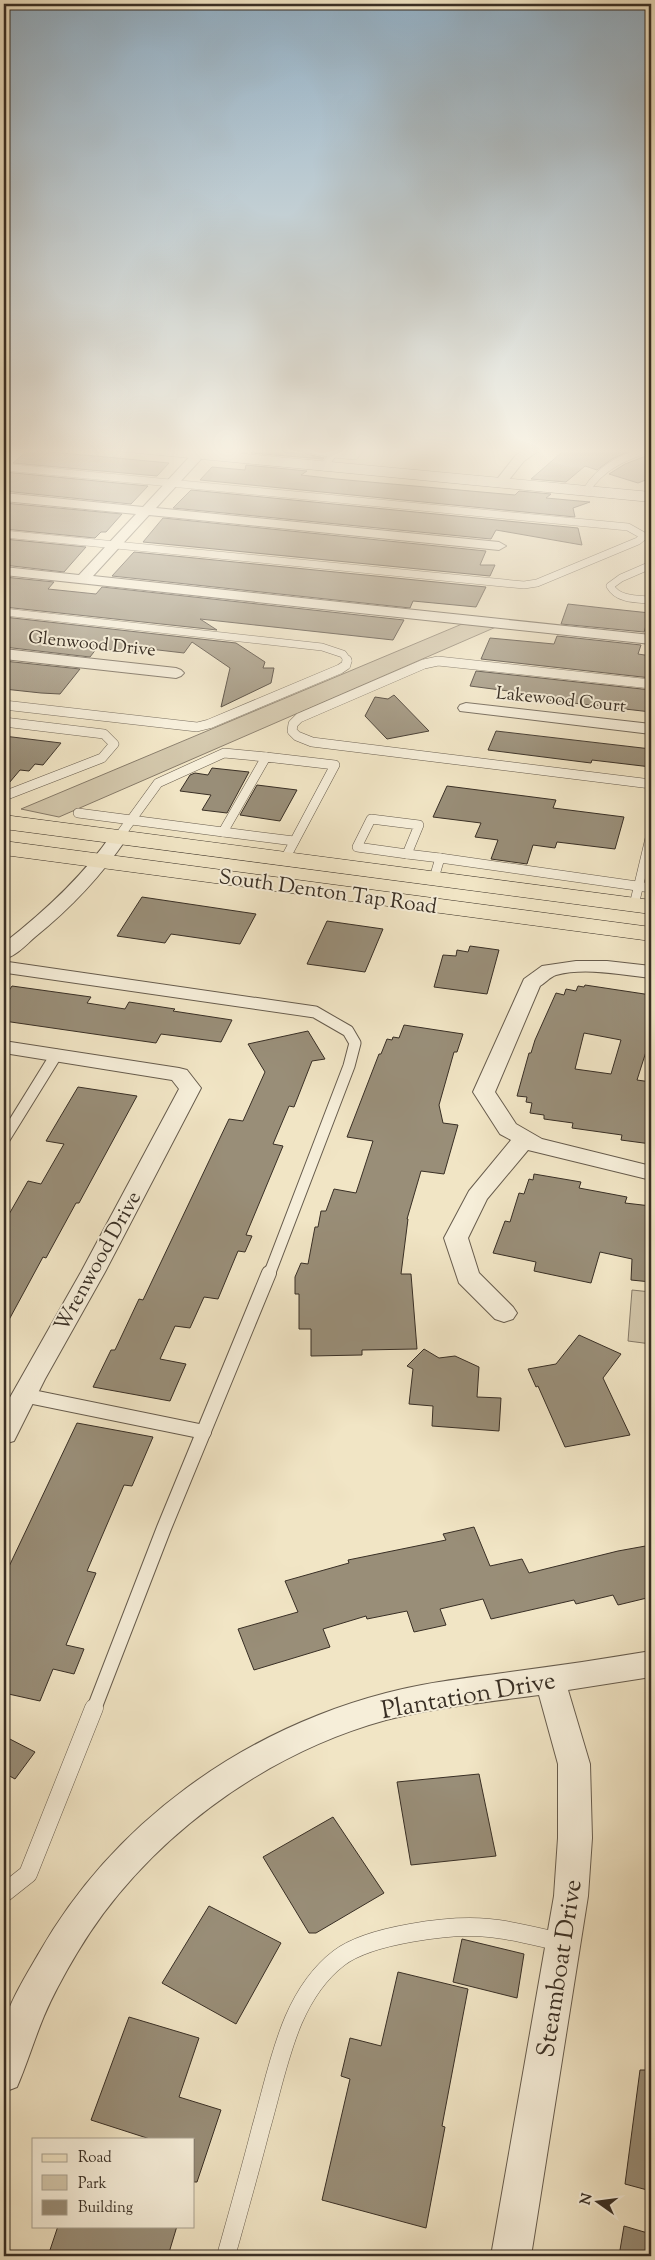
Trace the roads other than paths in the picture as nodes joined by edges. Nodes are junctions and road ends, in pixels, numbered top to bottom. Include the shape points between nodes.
1 (107, 552) edge
2 (191, 552) edge
3 (610, 552) edge
4 (651, 565) edge
5 (4, 571) edge
6 (83, 579) junction
7 (651, 600) edge
8 (4, 612) edge
9 (651, 640) edge
10 (4, 654) edge
11 (176, 673) dead end
12 (651, 684) edge
13 (4, 705) edge
14 (466, 708) dead end
15 (4, 722) edge
16 (651, 729) edge
17 (266, 758) junction
18 (651, 784) edge
19 (4, 796) edge
20 (78, 813) dead end
21 (132, 820) junction
22 (4, 822) edge
23 (223, 832) junction
24 (651, 834) edge
25 (118, 838) junction
26 (4, 848) edge
27 (290, 850) junction
28 (407, 854) junction
29 (104, 861) junction
30 (437, 868) junction
31 (651, 888) edge
32 (641, 899) edge
33 (640, 932) edge
34 (4, 952) edge
35 (4, 967) edge
36 (651, 972) edge
37 (4, 1047) edge
38 (56, 1055) junction
39 (516, 1134) junction
40 (4, 1139) edge
41 (651, 1172) edge
42 (504, 1314) dead end
43 (24, 1395) junction
44 (204, 1432) junction
45 (4, 1434) edge
46 (651, 1664) edge
47 (550, 1680) junction
48 (4, 1893) edge
49 (564, 1942) junction
50 (4, 2074) edge
51 (226, 2256) edge
52 (511, 2256) edge

1 - 6 street
2 - 3 lane via 524,585 537,583
4 - 7 lane via 610,586 615,593 625,597
5 - 6 street
6 - 9 street
8 - 13 lane via 322,647 343,654 348,661 340,669 197,727
10 - 11 street, Glenwood Drive
12 - 18 lane via 438,661 424,664 299,718 292,731 312,742
14 - 16 street, Lakewood Court
15 - 19 lane via 104,734 114,744 102,758
17 - 21 lane via 224,753 158,783
17 - 23 lane
17 - 27 lane via 335,765
20 - 21 lane
21 - 23 lane
21 - 25 lane
22 - 25 main road, South Denton Tap Road
23 - 27 lane
24 - 32 lane
25 - 27 main road, South Denton Tap Road
25 - 29 street
26 - 29 main road, South Denton Tap Road
27 - 30 main road, South Denton Tap Road
28 - 28 lane via 374,849 357,847 371,819 419,825
28 - 30 lane
29 - 33 main road, South Denton Tap Road
29 - 34 street via 69,900
30 - 32 main road, South Denton Tap Road
31 - 32 lane
32 - 33 main road
35 - 44 lane via 315,1012 348,1030 355,1043 346,1075 258,1302
36 - 39 street via 576,967 549,970 531,983 484,1092
37 - 38 street
38 - 40 lane
38 - 43 street, Wrenwood Drive via 179,1075 190,1088
39 - 41 street via 534,1144
39 - 42 street via 477,1196 456,1238 468,1277
43 - 44 lane
43 - 45 street, Wrenwood Drive
44 - 48 lane via 28,1874
46 - 47 street, Plantation Drive
47 - 49 street, Steamboat Drive via 574,1764 575,1838
47 - 50 street, Plantation Drive via 437,1695 371,1711 292,1739 239,1770 175,1814 133,1852 70,1932 37,1990
49 - 51 lane via 483,1927 452,1927 374,1942 341,1956 318,1978 288,2032
49 - 52 street, Steamboat Drive

